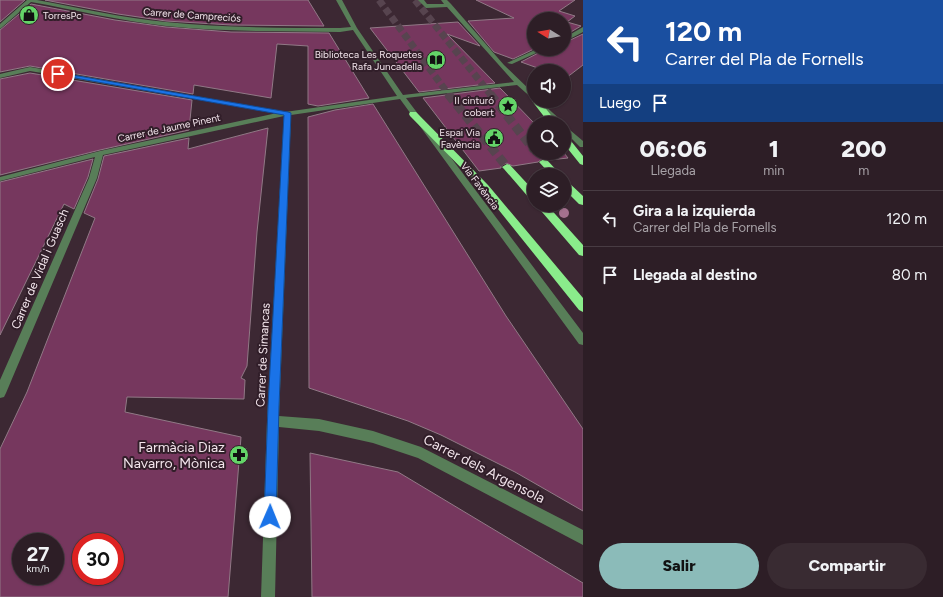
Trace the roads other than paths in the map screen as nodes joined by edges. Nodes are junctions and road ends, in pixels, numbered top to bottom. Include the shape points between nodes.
1 (30, 0) edge
2 (339, 0) edge
3 (421, 0) edge
4 (444, 0) edge
5 (449, 5) junction
6 (0, 27) edge
7 (354, 28) junction
8 (583, 29) edge
9 (571, 36) edge
10 (527, 56) edge
11 (510, 63) dead end
12 (0, 76) edge
13 (518, 83) junction
14 (527, 91) edge
15 (400, 97) junction
16 (544, 108) edge
17 (288, 113) junction
18 (413, 114) junction
19 (553, 116) edge
20 (571, 134) edge
21 (583, 145) edge
22 (571, 147) edge
23 (100, 153) junction
24 (544, 162) dead end
25 (583, 162) edge
26 (507, 167) tunnel mouth
27 (550, 168) edge
28 (0, 178) edge
29 (527, 189) edge
30 (571, 190) edge
31 (583, 202) edge
32 (547, 212) edge
33 (583, 252) edge
34 (583, 307) edge
35 (583, 341) edge
36 (0, 394) edge
37 (273, 421) junction
38 (583, 538) edge
39 (268, 597) edge

1 - 6 street
1 - 7 street, Carrer de Campreciós via 167,24 257,29
2 - 7 street, Via Favència
3 - 5 street via 426,6
4 - 5 street
5 - 13 street
7 - 15 street, Via Favència
8 - 9 street
10 - 11 street
12 - 17 street via 30,69
13 - 14 street
13 - 15 street, Carrer de Jaume Pinent
15 - 17 street, Carrer de Jaume Pinent
15 - 18 street, Via Favència
16 - 19 street
17 - 23 street, Carrer de Jaume Pinent
17 - 37 street, Carrer de Simancas
18 - 34 highway via 485,187
18 - 35 street, Via Favència
20 - 21 street
22 - 25 highway
23 - 28 street, Carrer de Jaume Pinent
23 - 36 street, Carrer de Vidal i Guasch via 93,178
24 - 27 highway
26 - 29 highway
30 - 31 highway
32 - 33 highway
37 - 38 street, Carrer dels Argensola via 318,425 372,437 421,453
37 - 39 street, Carrer de Simancas

